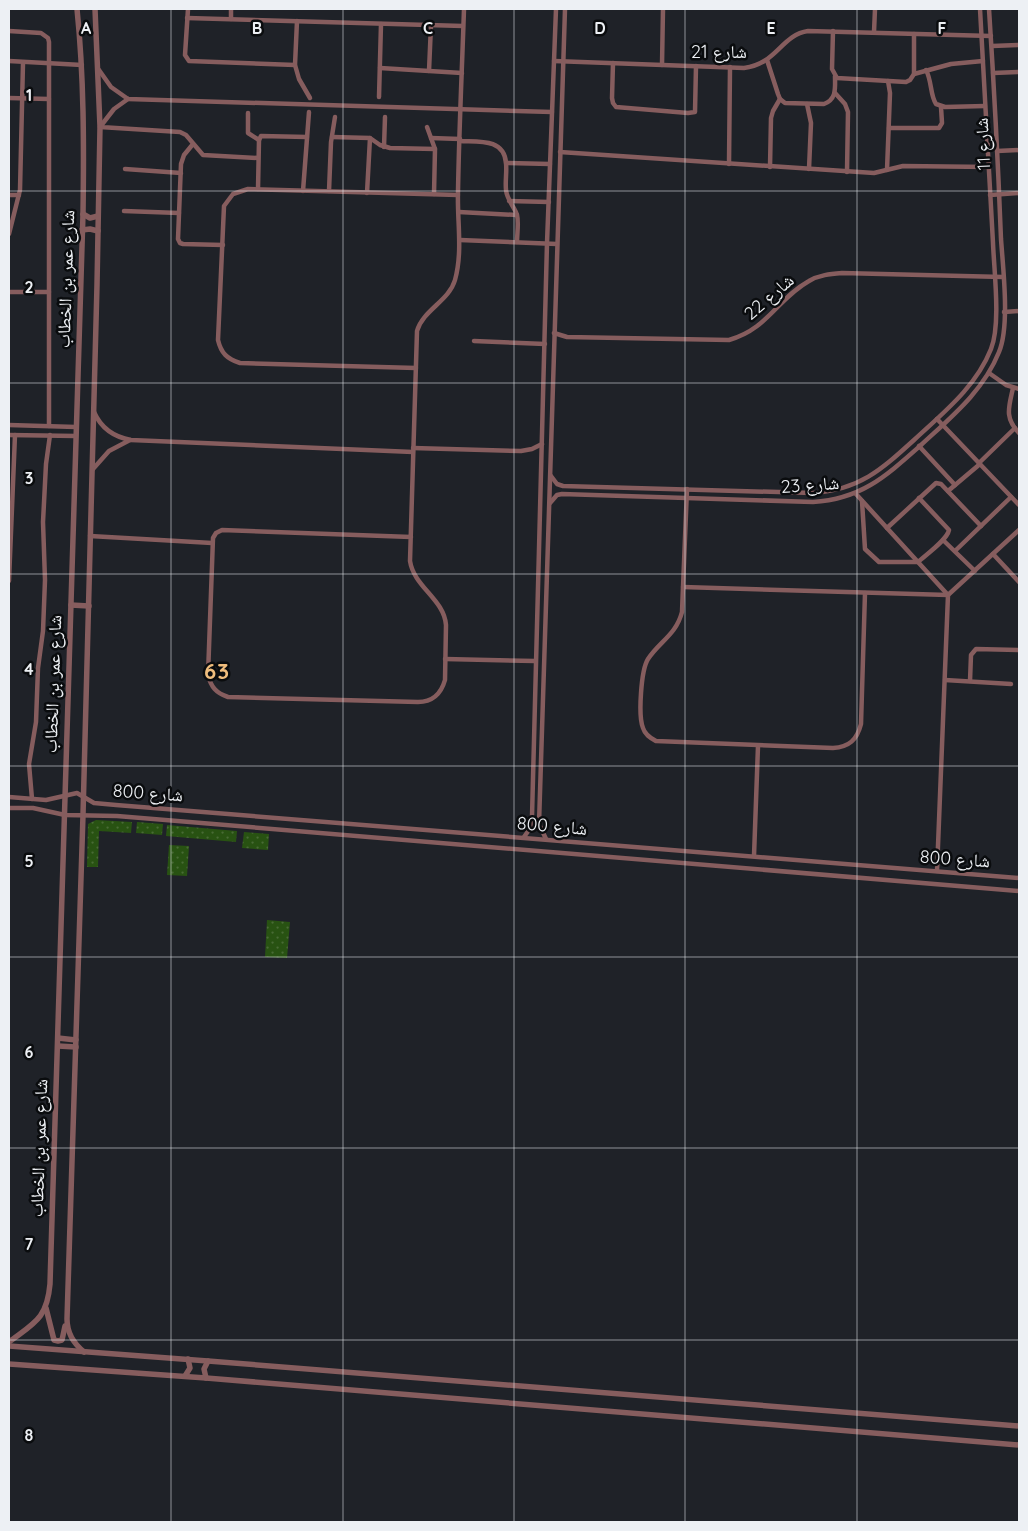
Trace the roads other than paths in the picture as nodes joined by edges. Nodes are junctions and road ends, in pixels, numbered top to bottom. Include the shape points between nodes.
1 (77, 9) edge
2 (95, 9) edge
3 (188, 9) edge
4 (231, 9) edge
5 (464, 9) edge
6 (556, 9) edge
7 (565, 9) edge
8 (663, 9) edge
9 (876, 9) edge
10 (980, 9) edge
11 (990, 9) edge
12 (187, 18) junction
13 (231, 19) junction
14 (296, 21) junction
15 (381, 24) junction
16 (431, 25) junction
17 (463, 26) junction
18 (9, 31) edge
19 (833, 31) junction
20 (874, 32) junction
21 (914, 34) junction
22 (982, 36) junction
23 (991, 36) junction
24 (1019, 45) edge
25 (992, 46) junction
26 (767, 60) junction
27 (9, 61) edge
28 (554, 61) junction
29 (563, 61) junction
30 (983, 61) junction
31 (23, 63) junction
32 (612, 63) junction
33 (49, 64) junction
34 (82, 65) junction
35 (295, 65) junction
36 (662, 65) junction
37 (696, 66) junction
38 (730, 67) junction
39 (380, 68) junction
40 (99, 70) junction
41 (926, 70) junction
42 (429, 71) junction
43 (1019, 72) edge
44 (462, 73) junction
45 (993, 73) junction
46 (914, 74) junction
47 (835, 76) junction
48 (888, 81) junction
49 (835, 94) junction
50 (379, 97) dead end
51 (9, 98) edge
52 (22, 98) junction
53 (310, 98) dead end
54 (49, 99) junction
55 (128, 99) junction
56 (780, 99) junction
57 (807, 104) junction
58 (941, 106) junction
59 (985, 106) junction
60 (461, 109) junction
61 (309, 112) dead end
62 (552, 112) junction
63 (248, 113) dead end
64 (335, 117) dead end
65 (385, 117) dead end
66 (100, 126) junction
67 (427, 127) dead end
68 (889, 128) junction
69 (307, 137) junction
70 (332, 137) junction
71 (370, 138) junction
72 (431, 138) junction
73 (259, 140) junction
74 (460, 140) junction
75 (193, 144) junction
76 (384, 146) junction
77 (434, 149) junction
78 (1019, 150) edge
79 (997, 151) junction
80 (560, 152) junction
81 (258, 158) junction
82 (506, 163) junction
83 (550, 164) junction
84 (729, 164) junction
85 (770, 166) junction
86 (988, 167) junction
87 (125, 169) dead end
88 (809, 169) junction
89 (887, 170) junction
90 (181, 172) junction
91 (847, 172) junction
92 (258, 190) junction
93 (302, 191) junction
94 (329, 192) junction
95 (367, 192) junction
96 (434, 194) junction
97 (1019, 194) edge
98 (9, 195) edge
99 (458, 195) junction
100 (990, 195) junction
101 (999, 195) junction
102 (19, 196) junction
103 (509, 201) junction
104 (549, 202) junction
105 (124, 211) dead end
106 (459, 212) junction
107 (179, 213) junction
108 (83, 214) junction
109 (517, 215) junction
110 (98, 216) junction
111 (82, 230) junction
112 (98, 231) junction
113 (9, 234) edge
114 (460, 240) junction
115 (517, 242) junction
116 (547, 243) junction
117 (557, 244) junction
118 (222, 245) junction
119 (994, 277) junction
120 (1003, 278) junction
121 (9, 292) edge
122 (49, 292) junction
123 (1019, 311) edge
124 (1004, 312) junction
125 (554, 333) junction
126 (474, 341) dead end
127 (545, 344) junction
128 (416, 368) junction
129 (989, 373) junction
130 (544, 375) junction
131 (553, 375) junction
132 (1013, 388) junction
133 (1019, 389) edge
134 (94, 411) junction
135 (936, 419) junction
136 (9, 425) edge
137 (942, 425) junction
138 (49, 426) junction
139 (76, 427) junction
140 (1014, 428) junction
141 (1019, 433) edge
142 (9, 435) edge
143 (15, 435) junction
144 (50, 435) junction
145 (76, 436) junction
146 (131, 440) junction
147 (542, 444) junction
148 (919, 446) junction
149 (413, 450) junction
150 (11, 462) edge
151 (979, 463) junction
152 (92, 470) junction
153 (551, 476) junction
154 (955, 485) junction
155 (687, 489) junction
156 (948, 491) junction
157 (856, 494) junction
158 (1011, 497) junction
159 (686, 498) junction
160 (919, 498) junction
161 (862, 501) junction
162 (550, 503) junction
163 (1019, 505) edge
164 (981, 526) junction
165 (887, 528) junction
166 (1019, 530) edge
167 (90, 536) junction
168 (10, 537) edge
169 (411, 537) junction
170 (943, 540) junction
171 (212, 542) junction
172 (955, 551) junction
173 (993, 554) junction
174 (918, 562) junction
175 (975, 571) junction
176 (9, 581) edge
177 (1019, 582) edge
178 (683, 587) junction
179 (865, 593) junction
180 (948, 594) junction
181 (71, 605) junction
182 (89, 606) junction
183 (1019, 650) edge
184 (445, 659) junction
185 (535, 662) junction
186 (944, 680) junction
187 (970, 682) junction
188 (1011, 684) dead end
189 (534, 716) junction
190 (543, 716) junction
191 (758, 746) junction
192 (65, 795) junction
193 (84, 796) junction
194 (9, 797) edge
195 (32, 799) junction
196 (38, 800) junction
197 (9, 808) edge
198 (38, 809) junction
199 (65, 815) junction
200 (83, 815) junction
201 (437, 830) junction
202 (524, 837) junction
203 (546, 839) junction
204 (436, 842) junction
205 (615, 845) junction
206 (615, 856) junction
207 (754, 856) junction
208 (937, 872) junction
209 (1019, 878) edge
210 (1019, 890) edge
211 (58, 1038) junction
212 (76, 1040) junction
213 (58, 1046) junction
214 (76, 1048) junction
215 (46, 1308) junction
216 (67, 1318) junction
217 (9, 1342) edge
218 (9, 1346) edge
219 (84, 1352) junction
220 (188, 1359) junction
221 (208, 1360) junction
222 (9, 1364) edge
223 (185, 1376) junction
224 (206, 1378) junction
225 (1019, 1426) edge
226 (1019, 1445) edge

1 - 34 street, شارع عمر بن الخطاب
2 - 40 street, شارع عمر بن الخطاب
3 - 12 street
4 - 13 street
5 - 17 street
6 - 28 street
7 - 29 street
8 - 36 street
9 - 20 street
10 - 22 street, شارع 11
11 - 23 street, شارع 11
12 - 13 street
12 - 35 street via 185,55 189,61
13 - 14 street
14 - 15 street
14 - 35 street
15 - 16 street
15 - 39 street
16 - 17 street
16 - 42 street
17 - 44 street
18 - 33 street via 45,35 49,42
19 - 20 street, شارع 21
19 - 26 street, شارع 21 via 808,31 795,35
19 - 47 street via 832,69
20 - 21 street, شارع 21
21 - 22 street, شارع 21
21 - 46 street
22 - 23 street, شارع 21
22 - 30 street, شارع 11
23 - 25 street, شارع 11
24 - 25 street
25 - 45 street, شارع 11
26 - 38 street, شارع 21 via 752,67
26 - 56 street
27 - 31 street
28 - 29 street, شارع 21
28 - 62 street
29 - 32 street, شارع 21
29 - 80 street
30 - 41 street
30 - 59 street, شارع 11
31 - 33 street
31 - 52 street
32 - 36 street, شارع 21
32 - 37 street via 612,98 616,107 688,113 695,112
33 - 34 street
33 - 54 street
34 - 108 street, شارع عمر بن الخطاب
35 - 53 street
36 - 37 street, شارع 21
37 - 38 street, شارع 21
38 - 84 street
39 - 42 street
39 - 50 street
40 - 55 street via 111,87
40 - 66 street, شارع عمر بن الخطاب
41 - 46 street
41 - 58 street via 933,99
42 - 44 street
43 - 45 street
44 - 60 street
45 - 79 street, شارع 11
46 - 48 street via 906,82
47 - 48 street
47 - 49 street
48 - 68 street
49 - 57 street via 824,104
49 - 91 street via 848,112
51 - 52 street
52 - 54 street
52 - 102 street
54 - 122 street
55 - 60 street
55 - 66 street
56 - 57 street via 785,103
56 - 85 street via 773,111
57 - 88 street via 811,123
58 - 59 street
58 - 68 street via 942,123 939,128
59 - 86 street, شارع 11
60 - 62 street
60 - 74 street
61 - 69 street
62 - 83 street
63 - 73 street via 248,133
64 - 70 street
65 - 76 street
66 - 75 street via 180,132
66 - 110 street, شارع عمر بن الخطاب
67 - 72 street
68 - 89 street
69 - 73 street via 262,136
69 - 93 street
70 - 71 street
70 - 94 street
71 - 76 street
71 - 95 street
72 - 74 street
72 - 77 street
73 - 81 street
74 - 82 street via 495,144 503,152
74 - 99 street
75 - 81 street via 206,156
75 - 90 street via 183,158
76 - 77 street
77 - 96 street
78 - 79 street
79 - 101 street, شارع 11
80 - 84 street
80 - 117 street
81 - 92 street
82 - 83 street
82 - 103 street
83 - 104 street
84 - 85 street
85 - 88 street
86 - 89 street via 912,166
86 - 100 street, شارع 11
87 - 90 street
88 - 91 street
89 - 91 street via 874,174
90 - 107 street
92 - 93 street
92 - 118 street via 238,191 226,202
93 - 94 street
94 - 95 street
95 - 96 street
96 - 99 street
97 - 101 street
98 - 102 street
99 - 106 street
100 - 101 street
100 - 119 street, شارع 11
101 - 120 street, شارع 11
102 - 113 street
103 - 104 street
103 - 109 street
104 - 116 street
105 - 107 street
106 - 109 street
106 - 114 street
107 - 118 street via 180,243
108 - 110 street via 90,218
108 - 111 street, شارع عمر بن الخطاب
109 - 115 street
110 - 112 street, شارع عمر بن الخطاب
111 - 112 street
111 - 139 street, شارع عمر بن الخطاب
112 - 134 street, شارع عمر بن الخطاب
114 - 115 street
114 - 128 street via 454,283 418,326
115 - 116 street
116 - 117 street
116 - 127 street
117 - 125 street
118 - 128 street via 218,340 227,358 240,363
119 - 120 street, شارع 22
119 - 125 street, شارع 22 via 825,274 795,291 753,330 729,340 567,337
119 - 135 street, شارع 23 via 996,322 991,349 969,387
120 - 124 street, شارع 23
121 - 122 street
122 - 138 street
123 - 124 street
124 - 129 street, شارع 23 via 1002,342
125 - 131 street
126 - 127 street
127 - 130 street
128 - 149 street
129 - 132 street
129 - 137 street, شارع 23 via 974,394
130 - 131 street
130 - 147 street
131 - 153 street
132 - 133 street
132 - 140 street via 1008,414
134 - 146 street via 106,429
134 - 152 street, شارع عمر بن الخطاب
135 - 137 street
135 - 155 street, شارع 23 via 877,472 846,488 813,493
136 - 138 street
137 - 148 street, شارع 23
137 - 151 street
138 - 139 street
139 - 145 street, شارع عمر بن الخطاب
140 - 141 street
140 - 151 street
142 - 143 street
143 - 144 street
143 - 150 street
144 - 145 street
144 - 195 street via 43,522 45,580 42,631 30,764
145 - 181 street, شارع عمر بن الخطاب
146 - 149 street
146 - 152 street via 109,451
147 - 149 street via 521,451
147 - 185 street
148 - 154 street
148 - 157 street, شارع 23 via 883,478
149 - 169 street
150 - 168 street
151 - 154 street
151 - 158 street
152 - 167 street, شارع عمر بن الخطاب
153 - 155 street, شارع 23 via 563,486
153 - 162 street
154 - 156 street
155 - 159 street
156 - 160 street via 936,483
156 - 164 street
157 - 159 street, شارع 23 via 812,502
157 - 161 street
158 - 163 street
158 - 164 street
159 - 162 street, شارع 23 via 562,494 552,498
159 - 178 street
160 - 165 street
160 - 170 street via 948,528 949,533
161 - 165 street
161 - 174 street via 865,549 879,562
162 - 190 street
164 - 172 street
165 - 174 street
166 - 173 street
167 - 171 street
167 - 182 street, شارع عمر بن الخطاب
168 - 176 street
169 - 171 street via 222,530 214,535
169 - 184 street via 413,572 445,616
170 - 172 street
170 - 174 street
171 - 184 street via 208,674 212,687 222,695 424,702 436,697 443,686
172 - 175 street
173 - 175 street
173 - 177 street
174 - 180 street
175 - 180 street
178 - 179 street
178 - 191 street via 682,612 677,627 648,659 642,673 643,728 656,742
179 - 180 street
179 - 191 street via 862,724 859,734 843,747
180 - 186 street
181 - 182 street
181 - 192 street, شارع عمر بن الخطاب
182 - 193 street, شارع عمر بن الخطاب
183 - 187 street via 976,649 971,656
184 - 185 street
185 - 189 street
186 - 187 street
186 - 208 street
187 - 188 street
189 - 190 street
189 - 202 street via 531,823
190 - 203 street via 539,824
191 - 207 street
192 - 193 street, شارع 800 via 77,793
192 - 196 street, شارع 800
192 - 199 street, شارع عمر بن الخطاب
193 - 200 street, شارع عمر بن الخطاب
193 - 201 street, شارع 800 via 94,803
194 - 195 street, شارع 800
195 - 196 street, شارع 800
196 - 198 street
197 - 198 street, شارع 800
198 - 199 street, شارع 800
199 - 200 street, شارع 800
199 - 211 street, شارع عمر بن الخطاب
200 - 204 street, شارع 800
200 - 212 street, شارع عمر بن الخطاب
201 - 202 street, شارع 800
201 - 204 street
202 - 203 street, شارع 800
203 - 205 street, شارع 800
204 - 206 street, شارع 800
205 - 206 street
205 - 207 street, شارع 800
206 - 210 street, شارع 800
207 - 208 street, شارع 800
208 - 209 street, شارع 800
211 - 212 street
211 - 213 street, شارع عمر بن الخطاب
212 - 214 street, شارع عمر بن الخطاب
213 - 214 street
213 - 215 street, شارع عمر بن الخطاب via 50,1284
214 - 216 street, شارع عمر بن الخطاب
215 - 216 street via 56,1341 63,1338
215 - 217 street via 38,1320
216 - 219 street, شارع عمر بن الخطاب via 70,1336
218 - 219 street
219 - 220 street
220 - 221 street
220 - 223 street via 190,1368
221 - 224 street via 204,1369
221 - 225 street
222 - 223 street
223 - 224 street
224 - 226 street

